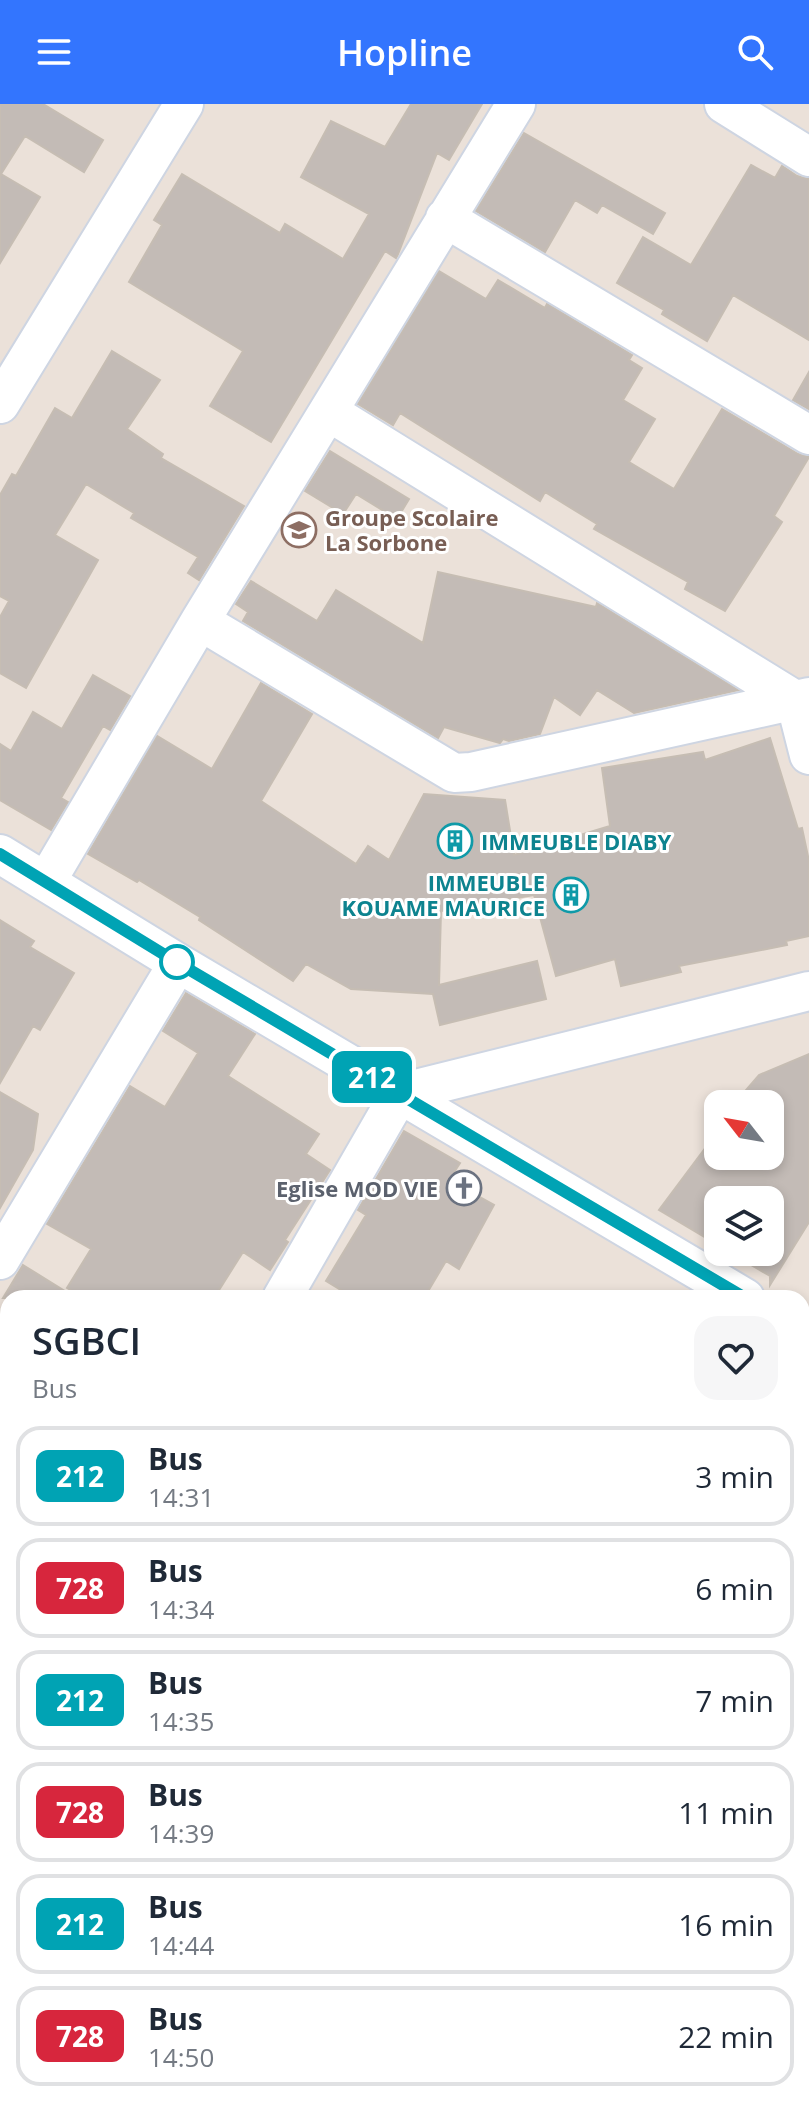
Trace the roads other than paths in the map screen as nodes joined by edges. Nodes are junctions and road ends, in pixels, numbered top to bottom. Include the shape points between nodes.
1 (184, 104) edge
2 (516, 104) edge
3 (724, 104) edge
4 (809, 157) edge
5 (445, 218) junction
6 (0, 404) edge
7 (329, 412) junction
8 (809, 435) edge
9 (200, 621) junction
10 (802, 699) edge
11 (809, 755) edge
12 (0, 854) edge
13 (46, 882) junction
14 (178, 963) junction
15 (809, 991) edge
16 (400, 1093) junction
17 (0, 1260) edge
18 (287, 1290) edge
19 (732, 1290) edge

1 - 6 street
2 - 5 street
3 - 4 street
5 - 7 street
5 - 8 street
7 - 9 street
7 - 10 street
9 - 10 street via 454,773
9 - 13 street
10 - 11 street
12 - 13 street
13 - 14 street
14 - 16 street
14 - 17 street
15 - 16 street
16 - 18 street
16 - 19 street

